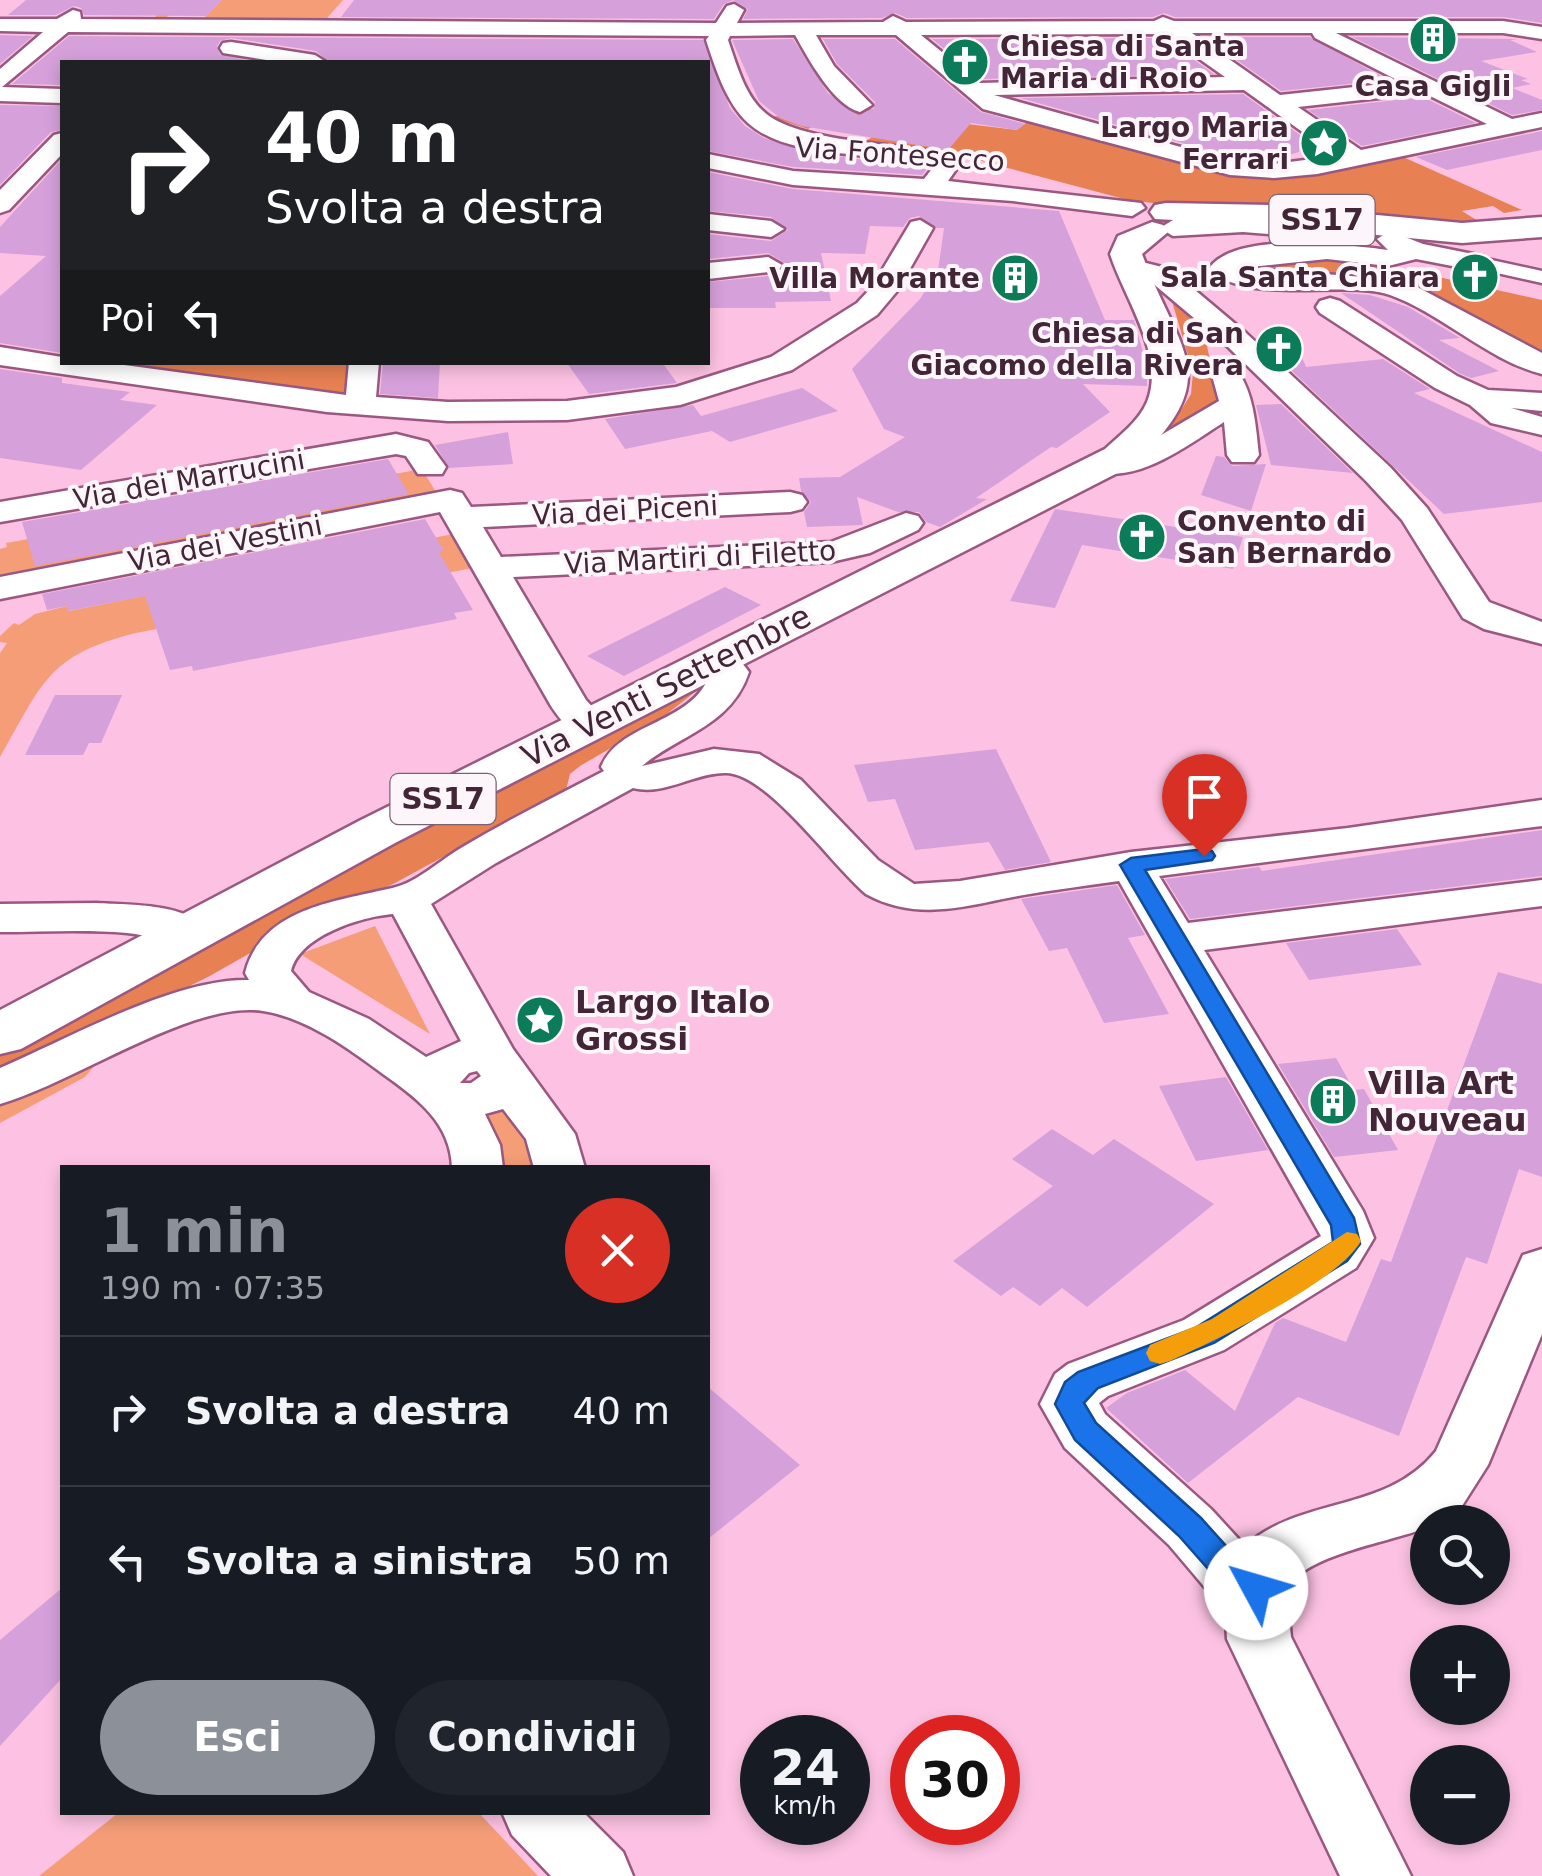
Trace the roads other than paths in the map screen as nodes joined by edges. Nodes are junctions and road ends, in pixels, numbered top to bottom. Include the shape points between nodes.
1 (92, 0) edge
2 (349, 0) edge
3 (477, 0) edge
4 (741, 0) edge
5 (870, 0) edge
6 (965, 0) edge
7 (1122, 0) edge
8 (1467, 4) dead end
9 (1301, 6) dead end
10 (504, 10) dead end
11 (1542, 16) edge
12 (616, 23) junction
13 (0, 25) edge
14 (1165, 25) junction
15 (61, 26) junction
16 (323, 26) junction
17 (1396, 26) junction
18 (999, 27) junction
19 (402, 28) junction
20 (802, 30) junction
21 (902, 30) junction
22 (1542, 33) edge
23 (718, 34) junction
24 (474, 35) junction
25 (1315, 41) dead end
26 (1026, 50) dead end
27 (594, 52) dead end
28 (356, 54) dead end
29 (1253, 54) dead end
30 (261, 56) edge
31 (692, 56) dead end
32 (1178, 56) dead end
33 (1214, 56) junction
34 (295, 60) edge
35 (1394, 70) junction
36 (0, 81) edge
37 (1253, 84) junction
38 (1427, 86) junction
39 (0, 94) edge
40 (979, 95) junction
41 (60, 96) edge
42 (1276, 102) junction
43 (860, 105) dead end
44 (1484, 116) junction
45 (1542, 120) edge
46 (1510, 127) junction
47 (1316, 133) junction
48 (57, 151) edge
49 (1357, 159) junction
50 (710, 161) edge
51 (21, 166) junction
52 (60, 177) edge
53 (930, 187) junction
54 (0, 205) edge
55 (710, 222) edge
56 (1138, 226) junction
57 (1542, 227) edge
58 (771, 228) dead end
59 (920, 228) dead end
60 (1416, 251) junction
61 (1473, 262) joint
62 (768, 265) dead end
63 (710, 270) edge
64 (1542, 276) edge
65 (1330, 307) dead end
66 (1210, 318) junction
67 (0, 356) edge
68 (60, 364) edge
69 (65, 365) edge
70 (364, 365) edge
71 (1542, 365) edge
72 (360, 406) junction
73 (1237, 407) junction
74 (1535, 417) edge
75 (1243, 455) dead end
76 (1542, 455) edge
77 (1106, 465) junction
78 (430, 467) dead end
79 (790, 502) dead end
80 (455, 509) junction
81 (0, 512) edge
82 (906, 523) dead end
83 (490, 568) junction
84 (0, 588) edge
85 (1542, 633) edge
86 (716, 660) junction
87 (588, 724) junction
88 (627, 775) junction
89 (1542, 813) edge
90 (1131, 865) junction
91 (1542, 894) edge
92 (405, 901) junction
93 (0, 918) edge
94 (188, 933) junction
95 (1176, 939) junction
96 (290, 999) junction
97 (0, 1035) edge
98 (500, 1068) junction
99 (0, 1087) edge
100 (442, 1094) junction
101 (477, 1165) edge
102 (559, 1165) edge
103 (1542, 1269) edge
104 (1256, 1588) junction
105 (539, 1815) edge
106 (598, 1876) edge
107 (1376, 1876) edge

1 - 15 street
2 - 16 street
3 - 24 street
4 - 23 street
5 - 21 street
6 - 18 street
7 - 14 street
8 - 11 street
9 - 17 street via 1384,18
10 - 24 street
12 - 23 street
12 - 24 street
12 - 27 street
13 - 15 street
14 - 17 street
14 - 18 street
14 - 33 street
15 - 16 street
15 - 30 street
15 - 36 street
16 - 19 street
16 - 30 street
17 - 22 street
18 - 21 street
18 - 26 street
19 - 24 street
19 - 28 street
20 - 21 street
20 - 23 street
20 - 43 street via 825,68
21 - 40 street
23 - 31 street
23 - 53 street via 747,105 762,122 806,137 950,161
25 - 35 street via 1346,45
29 - 33 street
30 - 34 street
32 - 33 street
33 - 37 street
35 - 37 street
35 - 38 street
37 - 40 street
37 - 42 street
38 - 42 street
38 - 44 street
39 - 41 street
40 - 49 street via 1230,168 1282,171
42 - 47 street
44 - 46 street
44 - 47 street
45 - 46 street
46 - 49 street
47 - 49 street
48 - 51 street
50 - 53 street, Via Fontesecco via 794,178
51 - 52 street
51 - 54 street
53 - 56 street, Via Fontesecco via 1027,194
55 - 58 street
56 - 57 main road, SS17 via 1213,214 1462,234
56 - 60 street via 1295,228 1390,239
56 - 66 street via 1156,272
56 - 77 main road, Via Venti Settembre / SS17 via 1171,388 1148,432
59 - 72 street via 890,285 863,313 791,357 728,381 659,398 546,412
60 - 61 street
60 - 71 street via 1388,258 1288,252 1224,267 1254,278 1394,286
61 - 64 street
62 - 63 street
65 - 74 street via 1446,382
66 - 73 street
66 - 85 street via 1406,504 1476,610
67 - 68 street
69 - 72 street
70 - 72 street
73 - 75 street
73 - 77 street via 1150,454
74 - 76 street via 1524,437
77 - 86 main road, Via Venti Settembre / SS17
78 - 81 street, Via dei Marrucini via 413,446 379,447
79 - 80 street, Via dei Piceni
80 - 83 street
80 - 84 street, Via dei Vestini
82 - 83 street, Via Martiri di Filetto via 831,552
83 - 87 street via 570,706
86 - 87 main road, Via Venti Settembre / SS17
86 - 88 street via 730,672 723,692 626,757 621,767
87 - 94 main road, Via Venti Settembre / SS17
88 - 90 street via 642,778 718,760 753,766 879,881 912,898
88 - 92 street
89 - 90 street
90 - 95 street
91 - 95 street
92 - 96 street via 374,900 274,950 268,972
92 - 98 street via 422,916
93 - 94 street via 144,920
94 - 97 main road, Via Venti Settembre / SS17
95 - 104 street via 1348,1238 1337,1254 1222,1326 1088,1380 1070,1404 1085,1431 1235,1578
96 - 99 street via 215,995
96 - 100 street
98 - 100 street via 486,1097
98 - 102 street via 550,1134
100 - 101 street via 471,1133
103 - 104 street via 1447,1484 1399,1512 1280,1554
104 - 107 street via 1259,1639
105 - 106 street

